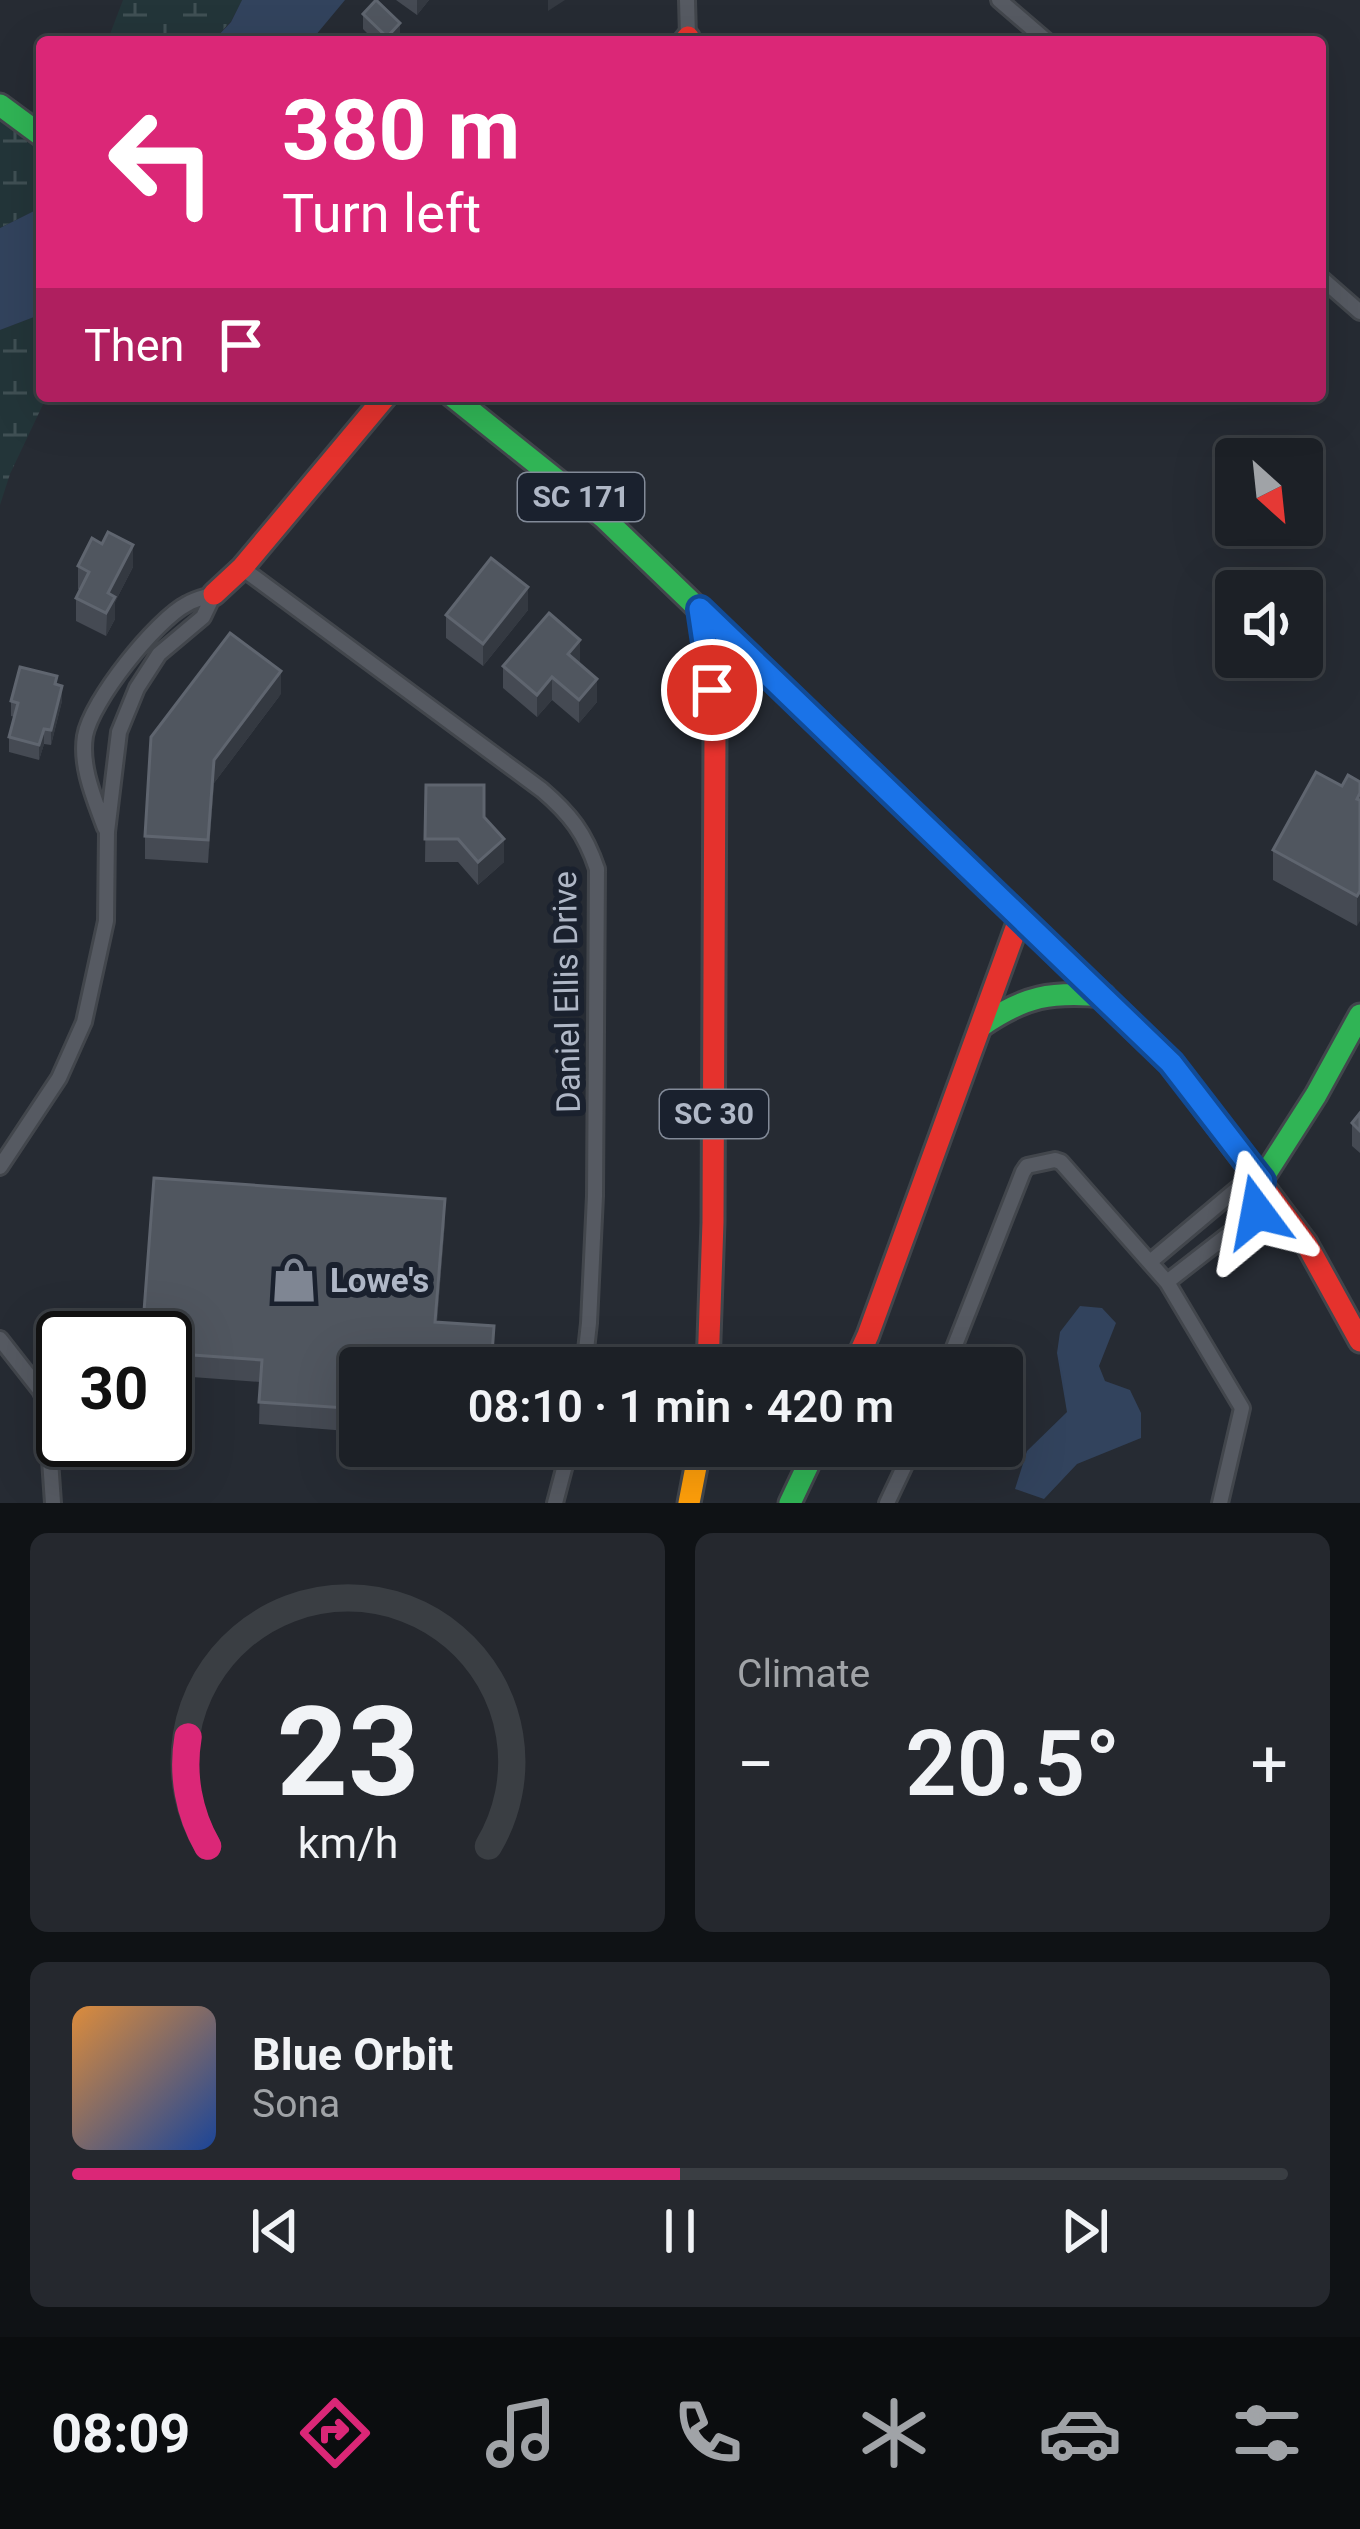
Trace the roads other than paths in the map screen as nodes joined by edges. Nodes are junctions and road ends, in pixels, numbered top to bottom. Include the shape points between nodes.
1 (687, 0) edge
2 (999, 0) edge
3 (686, 36) edge
4 (1041, 36) edge
5 (0, 105) edge
6 (36, 132) edge
7 (1326, 282) edge
8 (1360, 312) edge
9 (381, 402) edge
10 (459, 402) edge
11 (242, 568) junction
12 (214, 594) junction
13 (700, 609) junction
14 (766, 672) junction
15 (715, 740) junction
16 (107, 832) junction
17 (1020, 916) junction
18 (1104, 996) junction
19 (1360, 1015) edge
20 (980, 1026) junction
21 (0, 1168) edge
22 (1262, 1181) junction
23 (1150, 1262) junction
24 (1167, 1282) junction
25 (1354, 1312) edge
26 (0, 1339) edge
27 (1360, 1341) edge
28 (586, 1347) edge
29 (709, 1347) edge
30 (863, 1347) edge
31 (954, 1347) edge
32 (564, 1467) edge
33 (696, 1467) edge
34 (807, 1467) edge
35 (904, 1467) edge
36 (52, 1503) edge
37 (555, 1503) edge
38 (689, 1503) edge
39 (790, 1503) edge
40 (887, 1503) edge
41 (1220, 1503) edge

1 - 3 street
2 - 4 street
5 - 6 main road
7 - 8 street
9 - 11 main road
10 - 13 main road, SC 171 via 586,501
11 - 12 main road
11 - 28 street, Daniel Ellis Drive via 542,790 590,848 597,869 595,1196
12 - 16 street via 137,688 119,732
12 - 16 street via 184,605 127,659 85,734 86,766
13 - 14 main road, SC 171
13 - 15 main road, SC 30
14 - 15 main road via 732,694
14 - 17 main road, SC 171
15 - 29 main road, SC 30
16 - 21 street via 106,921 84,1022 59,1078
17 - 18 main road
17 - 20 main road
18 - 20 main road via 1035,994
18 - 22 main road via 1171,1063
19 - 22 main road
20 - 30 main road
22 - 23 street via 1238,1189
22 - 24 street via 1257,1212
22 - 25 main road
23 - 24 street
23 - 31 street via 1060,1162 1027,1166
24 - 41 street via 1242,1408
25 - 27 main road
26 - 36 street via 46,1402
32 - 37 street
33 - 38 main road
34 - 39 main road
35 - 40 street

